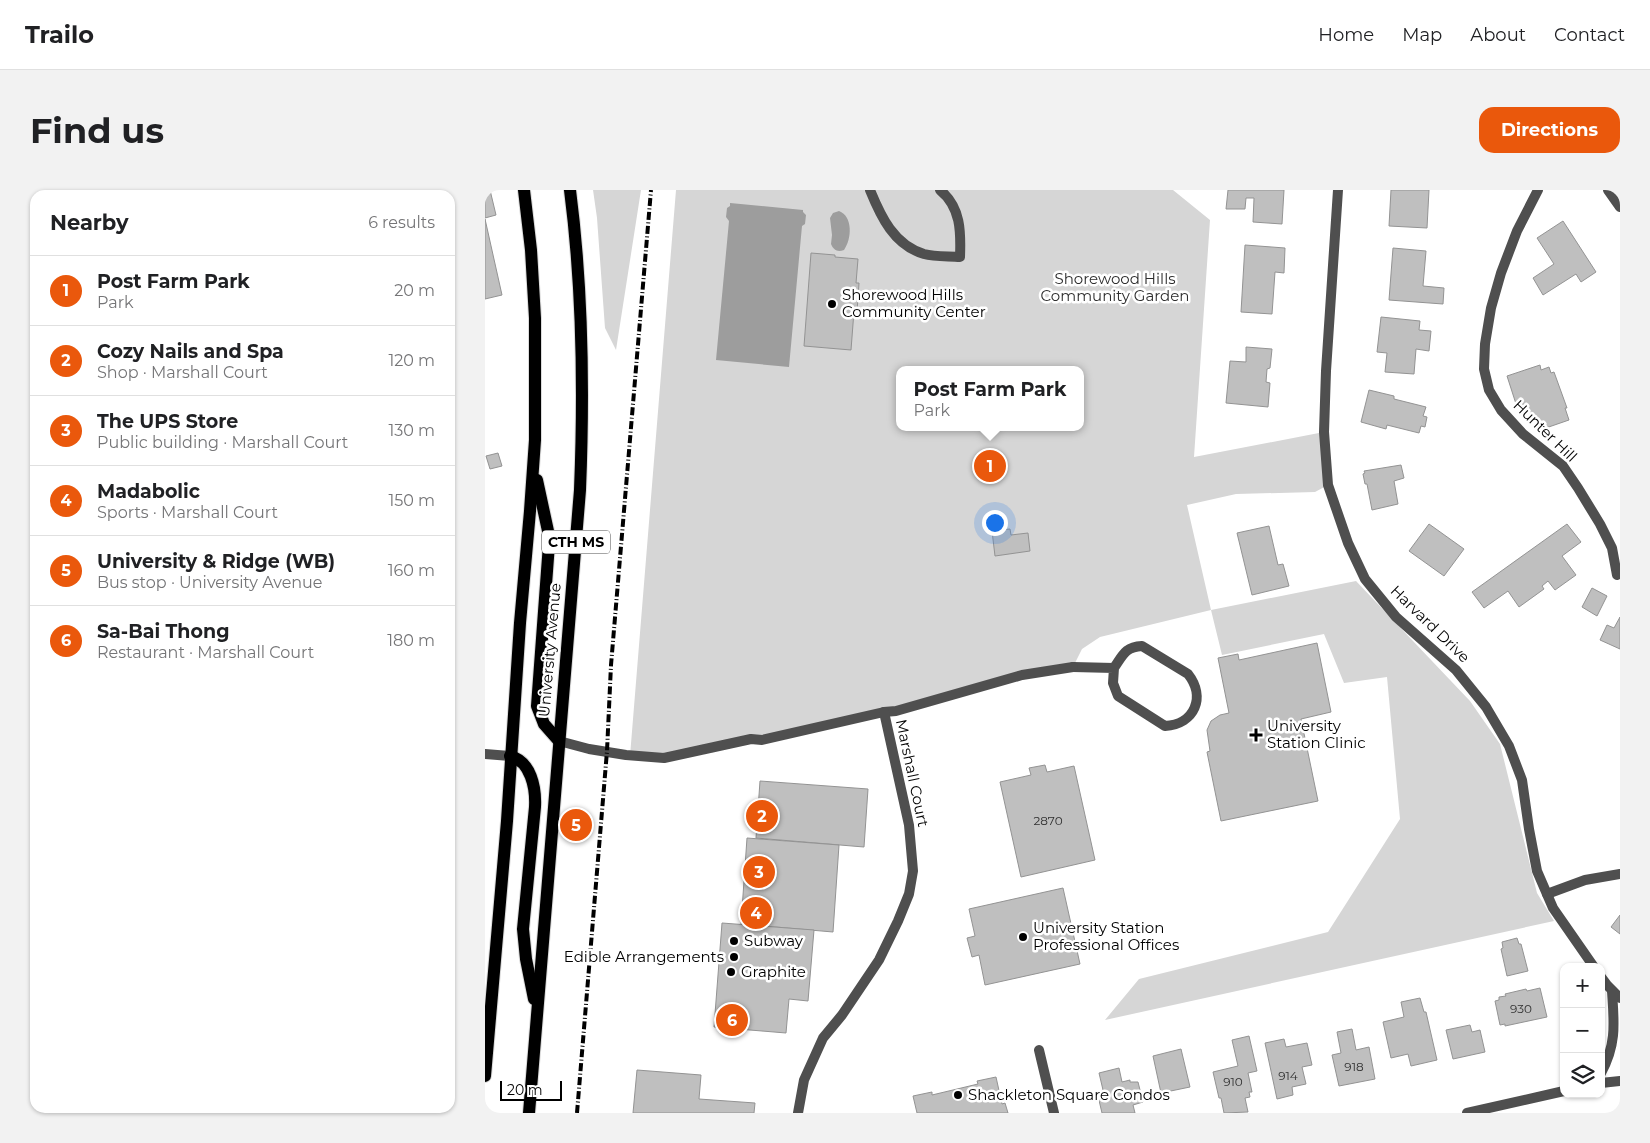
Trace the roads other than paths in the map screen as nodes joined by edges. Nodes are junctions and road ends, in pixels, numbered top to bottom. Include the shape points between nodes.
1 (524, 190) edge
2 (569, 190) edge
3 (870, 190) edge
4 (940, 190) edge
5 (1338, 190) edge
6 (1537, 190) edge
7 (1608, 190) edge
8 (1620, 207) edge
9 (534, 468) junction
10 (1617, 575) dead end
11 (1115, 668) junction
12 (884, 712) junction
13 (559, 741) junction
14 (485, 754) edge
15 (510, 756) junction
16 (1620, 874) edge
17 (1547, 894) junction
18 (1591, 963) edge
19 (1605, 982) edge
20 (1612, 990) junction
21 (1620, 998) edge
22 (537, 1016) junction
23 (1039, 1050) dead end
24 (1605, 1064) edge
25 (485, 1076) edge
26 (1620, 1081) edge
27 (1605, 1083) edge
28 (1560, 1092) edge
29 (529, 1113) edge
30 (798, 1113) edge
31 (1053, 1113) edge
32 (1467, 1113) edge

1 - 9 main road, University Avenue / CTH MS via 535,327
2 - 13 main road, University Avenue / CTH MS via 582,343 582,440
3 - 4 street via 879,213 898,240 926,254 960,257 957,213
5 - 17 street, Harvard Drive via 1325,380 1328,485 1348,543 1365,578 1397,617 1456,670 1487,707 1509,746 1522,780 1537,872
6 - 10 street, Hunter Hill via 1501,273 1485,344 1484,369 1489,390 1501,410 1523,434 1563,466 1578,488 1612,548
7 - 8 street
9 - 13 main road via 549,544 537,706 544,724
9 - 15 main road, University Avenue / CTH MS
11 - 11 street via 1113,683 1118,696 1165,726 1187,718 1195,706 1196,689 1188,674 1142,646 1127,650
11 - 12 street via 1073,667 1022,675
12 - 13 street, Marshall Court via 664,758 626,755
12 - 30 street, Marshall Court via 909,825 913,871 909,894 879,960 823,1038 803,1080
13 - 22 main road, University Avenue / CTH MS
14 - 15 street
15 - 22 main road via 523,764 535,793 523,929
15 - 25 main road, University Avenue / CTH MS
16 - 17 street via 1585,880
17 - 18 street, Harvard Drive via 1553,908
19 - 20 street
20 - 21 street
20 - 24 street via 1614,1035
22 - 29 main road, University Avenue / CTH MS
23 - 31 street
26 - 27 street
28 - 32 street

